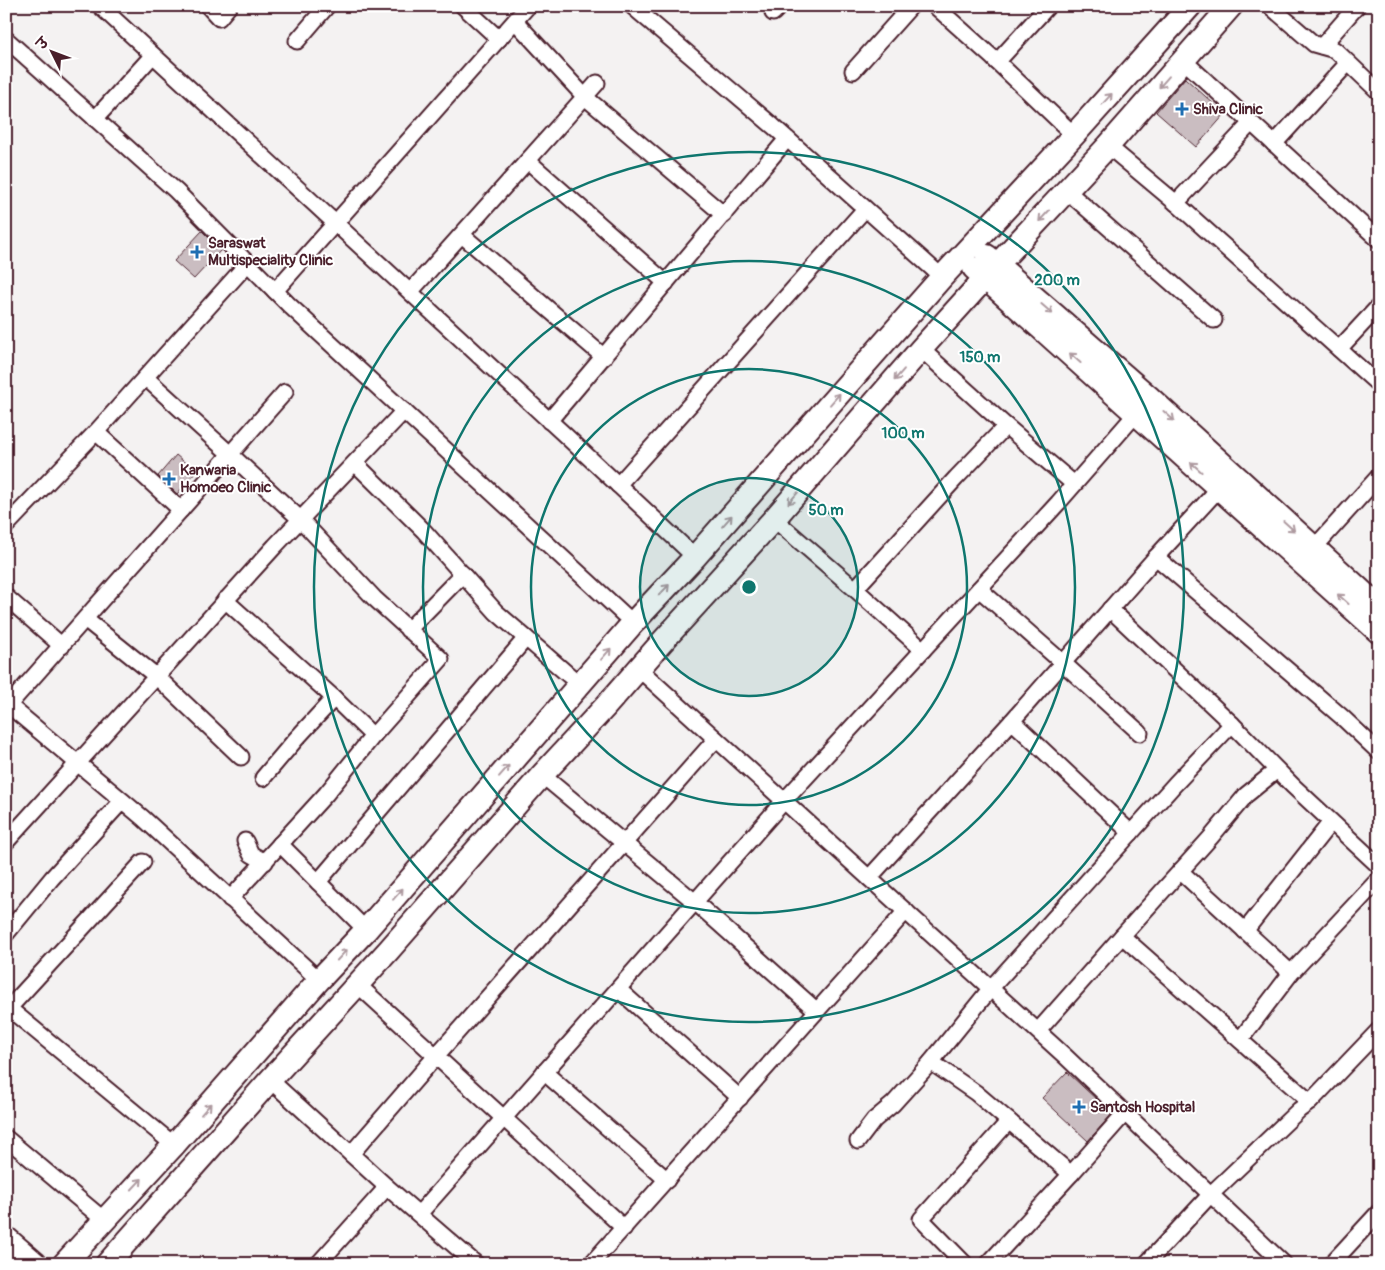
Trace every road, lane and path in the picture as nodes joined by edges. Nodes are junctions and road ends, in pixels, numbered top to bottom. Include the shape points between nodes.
1 (100, 6) edge
2 (208, 6) edge
3 (229, 6) edge
4 (327, 6) edge
5 (463, 6) edge
6 (528, 6) edge
7 (632, 6) edge
8 (911, 6) edge
9 (935, 6) edge
10 (1048, 6) edge
11 (1190, 6) edge
12 (1231, 6) edge
13 (1270, 6) edge
14 (1357, 6) edge
15 (515, 21) junction
16 (499, 39) junction
17 (6, 40) edge
18 (297, 41) dead end
19 (1322, 46) junction
20 (153, 55) junction
21 (1183, 60) junction
22 (998, 62) junction
23 (1348, 63) junction
24 (854, 71) dead end
25 (598, 83) dead end
26 (1379, 92) edge
27 (585, 97) junction
28 (95, 119) junction
29 (1251, 123) junction
30 (1074, 135) junction
31 (787, 139) junction
32 (1274, 144) junction
33 (1108, 146) junction
34 (528, 161) junction
35 (1067, 191) junction
36 (1176, 203) junction
37 (865, 209) junction
38 (724, 215) junction
39 (335, 222) junction
40 (462, 235) junction
41 (1379, 240) edge
42 (967, 251) junction
43 (248, 264) junction
44 (992, 271) junction
45 (942, 277) junction
46 (666, 284) junction
47 (275, 290) junction
48 (410, 292) junction
49 (1379, 306) edge
50 (1214, 320) dead end
51 (921, 349) junction
52 (1340, 349) junction
53 (604, 357) junction
54 (146, 378) junction
55 (1379, 385) edge
56 (285, 392) dead end
57 (1143, 406) junction
58 (404, 411) junction
59 (549, 421) junction
60 (1006, 426) junction
61 (96, 432) junction
62 (230, 454) junction
63 (355, 463) junction
64 (1379, 476) edge
65 (1226, 481) junction
66 (1074, 484) junction
67 (618, 485) junction
68 (181, 510) junction
69 (300, 519) junction
70 (774, 519) junction
71 (6, 526) edge
72 (1314, 548) junction
73 (695, 557) junction
74 (1156, 557) junction
75 (463, 574) junction
76 (855, 589) junction
77 (979, 589) junction
78 (6, 597) edge
79 (225, 600) junction
80 (1379, 607) edge
81 (1110, 609) junction
82 (85, 619) junction
83 (633, 623) junction
84 (408, 630) junction
85 (1379, 632) edge
86 (526, 638) junction
87 (62, 646) junction
88 (923, 650) junction
89 (1063, 663) junction
90 (639, 669) junction
91 (156, 676) junction
92 (580, 684) junction
93 (334, 698) junction
94 (7, 705) edge
95 (1012, 721) junction
96 (1232, 724) junction
97 (1140, 733) dead end
98 (373, 736) junction
99 (716, 739) junction
100 (1379, 752) edge
101 (241, 757) dead end
102 (77, 763) junction
103 (1277, 770) junction
104 (542, 775) junction
105 (263, 778) dead end
106 (122, 801) junction
107 (784, 801) junction
108 (1331, 822) junction
109 (1131, 833) junction
110 (245, 841) dead end
111 (6, 842) edge
112 (280, 844) junction
113 (624, 844) junction
114 (143, 862) dead end
115 (265, 862) junction
116 (1379, 866) edge
117 (1180, 871) junction
118 (869, 878) junction
119 (1379, 879) edge
120 (318, 882) junction
121 (230, 899) junction
122 (695, 902) junction
123 (906, 912) junction
124 (366, 930) junction
125 (1245, 930) junction
126 (6, 934) edge
127 (1122, 936) junction
128 (1291, 973) junction
129 (318, 980) junction
130 (357, 984) junction
131 (991, 988) junction
132 (618, 989) junction
133 (8, 1007) edge
134 (817, 1012) junction
135 (1379, 1030) edge
136 (1038, 1031) junction
137 (1240, 1040) junction
138 (436, 1056) junction
139 (931, 1062) junction
140 (544, 1072) junction
141 (270, 1080) junction
142 (740, 1098) junction
143 (1310, 1102) junction
144 (1125, 1112) junction
145 (504, 1118) junction
146 (1009, 1121) junction
147 (6, 1138) edge
148 (858, 1141) dead end
149 (174, 1145) junction
150 (352, 1154) junction
151 (1071, 1174) junction
152 (667, 1180) junction
153 (387, 1186) junction
154 (1211, 1194) junction
155 (1379, 1212) edge
156 (419, 1214) junction
157 (104, 1220) junction
158 (624, 1228) junction
159 (6, 1238) edge
160 (6, 1255) edge
161 (15, 1264) edge
162 (36, 1264) edge
163 (64, 1264) edge
164 (107, 1264) edge
165 (318, 1264) edge
166 (476, 1264) edge
167 (591, 1264) edge
168 (965, 1264) edge
169 (988, 1264) edge
170 (1146, 1264) edge
171 (1284, 1264) edge
172 (1331, 1264) edge

1 - 20 street
2 - 3 street via 220,18
4 - 18 street
5 - 16 street
6 - 15 street
7 - 31 street
8 - 24 street
9 - 22 street
10 - 22 street
30 -> 11 street
12 - 21 street
13 - 19 street via 1314,44
14 - 19 street
15 - 16 street
15 - 27 street
16 - 39 street
17 - 28 street
19 - 23 street via 1335,50
20 - 28 street
20 - 39 street
21 - 29 street
21 -> 33 street
22 - 30 street
23 - 26 street
23 - 32 street
25 - 27 street
27 - 34 street
27 - 38 street
28 - 43 street via 176,191
29 - 32 street
29 - 36 street
30 - 42 street
31 - 37 street
31 - 38 street
32 - 41 street
33 - 35 street
33 - 36 street
34 - 40 street
34 - 46 street
35 -> 44 street
35 - 50 street
36 - 52 street
37 - 45 street
37 - 67 street
38 - 46 street
39 - 47 street
39 - 48 street
40 - 48 street
40 - 53 street
42 - 44 street
42 - 45 street
43 - 47 street
43 - 54 street
44 - 51 street
44 - 57 street
73 -> 45 street
46 - 53 street
47 - 58 street
48 - 59 street
49 - 52 street
51 - 60 street
51 -> 70 street
52 - 55 street
53 - 59 street
54 - 61 street
54 - 62 street
56 - 62 street
57 - 65 street
57 - 66 street
58 - 63 street
58 - 83 street
59 - 67 street
60 - 66 street
60 - 76 street
61 - 68 street
61 - 71 street
62 - 68 street
62 - 69 street
63 - 69 street
63 - 75 street
64 - 72 street
65 -> 72 street
65 - 74 street
85 -> 65 street
66 - 77 street
67 - 73 street
68 - 82 street
69 - 79 street
69 - 84 street
70 - 76 street
70 - 90 street
72 - 80 street
83 -> 73 street
74 - 81 street
74 - 100 street
75 - 84 street
75 - 86 street via 496,612
76 - 88 street
77 - 88 street
77 - 89 street
78 - 87 street
79 - 91 street
79 - 93 street
81 - 89 street
81 - 96 street
82 - 87 street
82 - 91 street
92 -> 83 street
84 - 98 street via 440,659
86 - 92 street
86 - 120 street
87 - 94 street
88 - 107 street
89 - 95 street
89 - 97 street
90 - 99 street
90 - 104 street
91 - 101 street
91 - 102 street
124 -> 92 street
93 - 98 street
93 - 105 street
94 - 102 street
95 - 109 street
95 - 118 street
96 - 103 street
96 - 109 street
98 - 112 street
99 - 107 street
99 - 113 street
102 - 106 street
102 - 111 street
103 - 108 street
103 - 117 street via 1246,794
104 - 113 street
104 - 130 street
106 - 121 street
106 - 126 street
107 - 118 street
107 - 122 street
108 - 116 street
108 - 125 street
109 - 131 street
110 - 115 street via 251,854
112 - 115 street
112 - 120 street
113 - 122 street
113 - 138 street
114 - 133 street
115 - 121 street
117 - 125 street
117 - 127 street
118 - 123 street
119 - 128 street
120 - 124 street
121 - 129 street
122 - 132 street
122 - 134 street
123 - 131 street
123 - 134 street
129 -> 124 street
125 - 128 street
127 - 136 street
127 - 137 street
128 - 137 street
149 -> 129 street
130 - 138 street
130 - 141 street
131 - 136 street
131 - 139 street
132 - 140 street
132 - 142 street
133 - 149 street
134 - 142 street
135 - 143 street
136 - 144 street
137 - 143 street
138 - 145 street
138 - 150 street
139 - 146 street
139 - 148 street via 874,1120
140 - 145 street
140 - 152 street
141 - 150 street
141 - 164 street
142 - 152 street
143 - 154 street
144 - 151 street
144 - 154 street
145 - 156 street
145 - 158 street
146 - 151 street
146 - 168 street via 921,1219
147 - 157 street
157 -> 149 street
150 - 153 street
151 - 169 street
152 - 158 street
153 - 156 street
153 - 165 street
154 - 170 street
154 - 171 street
155 - 172 street
156 - 166 street
157 - 163 street
158 - 167 street
159 - 162 street
160 - 161 street

